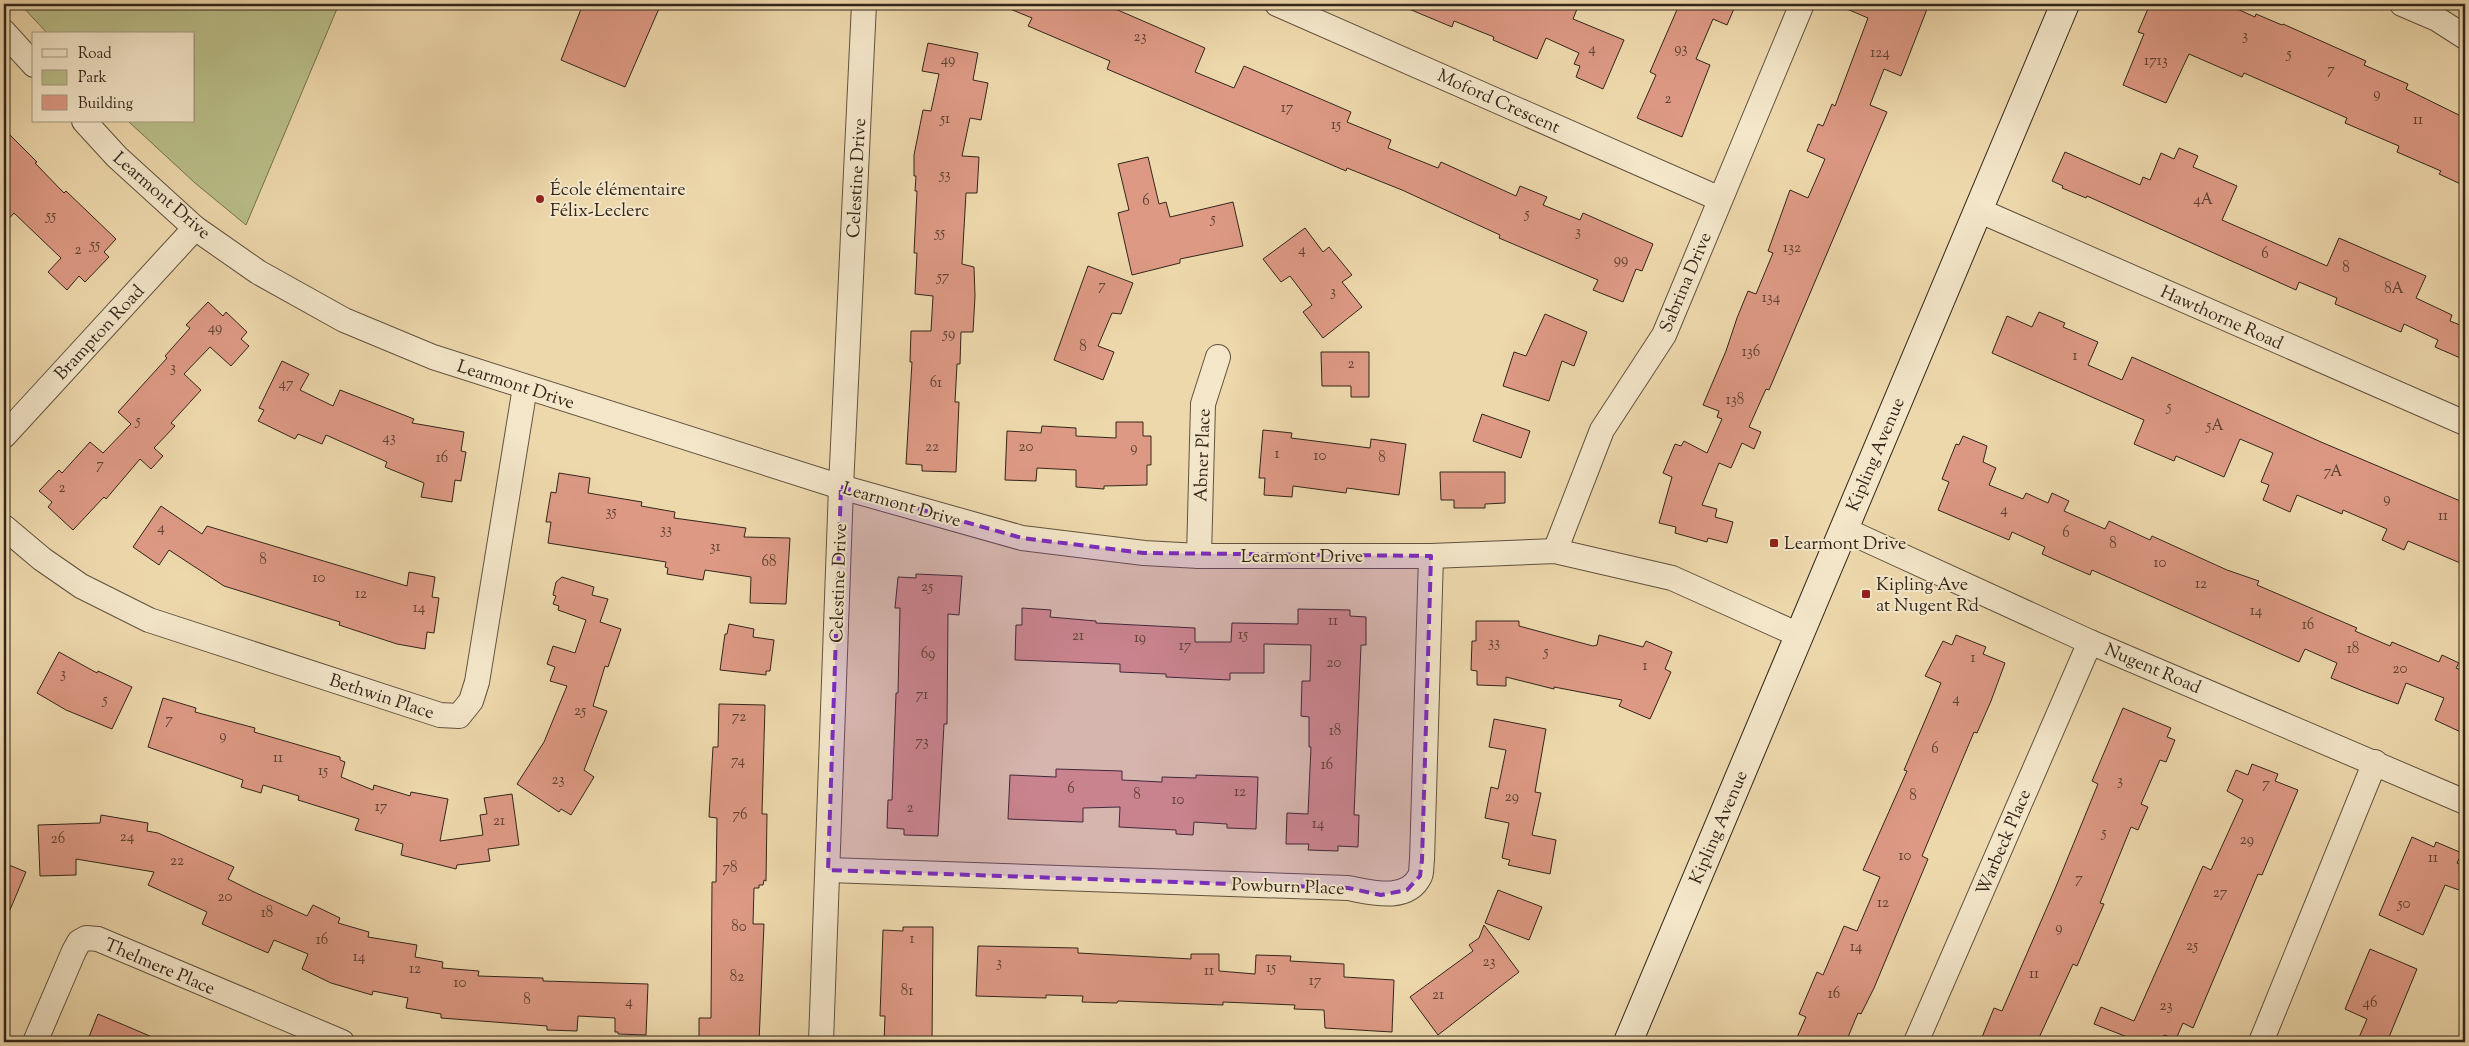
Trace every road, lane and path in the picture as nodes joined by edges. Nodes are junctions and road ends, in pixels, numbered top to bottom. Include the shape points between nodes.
1 (864, 4) edge
2 (1277, 4) edge
3 (1802, 4) edge
4 (2065, 4) edge
5 (2402, 4) edge
6 (1309, 10) edge
7 (4, 32) edge
8 (2465, 37) edge
9 (32, 63) edge
10 (85, 122) edge
11 (1720, 199) junction
12 (1978, 210) junction
13 (195, 228) junction
14 (1218, 357) dead end
15 (526, 387) junction
16 (2465, 424) edge
17 (4, 436) edge
18 (841, 487) junction
19 (4, 527) edge
20 (1843, 529) junction
21 (1555, 551) junction
22 (1199, 556) junction
23 (1430, 556) junction
24 (1799, 635) junction
25 (2090, 642) junction
26 (2376, 762) junction
27 (2465, 802) edge
28 (828, 870) junction
29 (35, 1042) edge
30 (342, 1042) edge
31 (820, 1042) edge
32 (1628, 1042) edge
33 (1916, 1042) edge
34 (2260, 1042) edge

1 - 18 street, Celestine Drive
2 - 6 street, Moford Crescent
3 - 11 street, Sabrina Drive
4 - 12 main road, Kipling Avenue
5 - 8 street via 2437,19
6 - 11 street, Moford Crescent
7 - 9 street
10 - 13 street, Learmont Drive via 116,157
11 - 21 street, Sabrina Drive via 1664,334 1602,430
12 - 16 street, Hawthorne Road
12 - 20 main road, Kipling Avenue
13 - 15 street, Learmont Drive via 258,272 344,320 433,357
13 - 17 street, Brampton Road
14 - 22 street, Abner Place via 1203,404
15 - 18 street, Learmont Drive
15 - 19 street, Bethwin Place via 477,682 471,702 459,716 440,714 149,620 81,586
18 - 22 street, Learmont Drive via 1022,538 1144,553
18 - 28 street, Celestine Drive
20 - 24 main road, Kipling Avenue
20 - 25 street, Nugent Road
21 - 23 street, Learmont Drive
21 - 24 street, Learmont Drive via 1672,578
22 - 23 street, Learmont Drive
23 - 28 street, Powburn Place via 1422,860 1420,876 1407,890 1381,895 1348,888
24 - 32 main road, Kipling Avenue
25 - 26 street, Nugent Road
25 - 33 street, Warbeck Place
26 - 27 street, Nugent Road
26 - 34 street
28 - 31 street, Celestine Drive
29 - 30 street, Thelmere Place via 74,951 86,938 109,943

